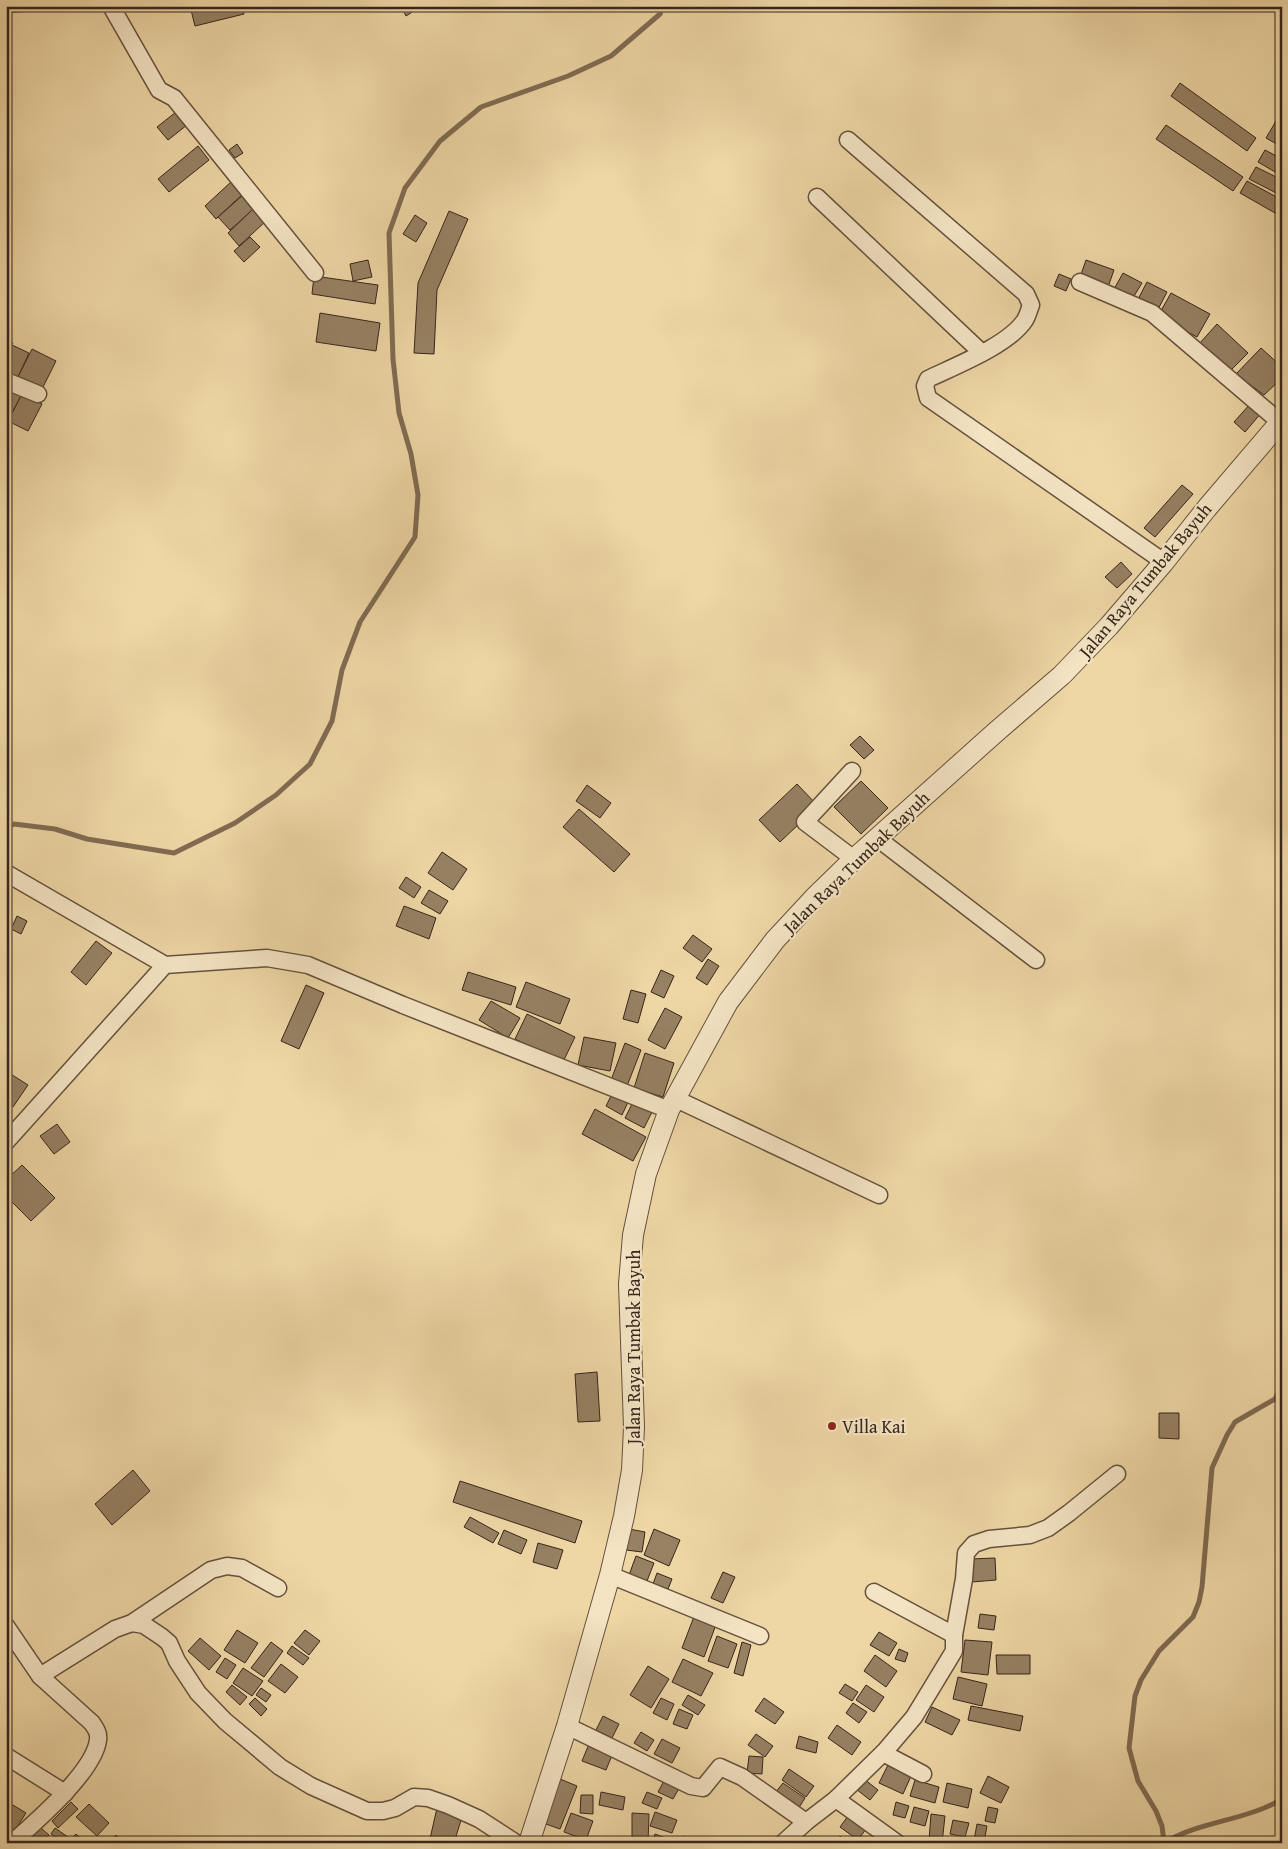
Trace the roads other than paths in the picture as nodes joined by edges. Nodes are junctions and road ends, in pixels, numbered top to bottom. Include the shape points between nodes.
1 (111, 6) edge
2 (848, 140) dead end
3 (817, 197) dead end
4 (315, 273) dead end
5 (1080, 282) dead end
6 (982, 353) junction
7 (6, 381) edge
8 (38, 394) dead end
9 (1281, 421) edge
10 (1164, 562) junction
11 (852, 771) dead end
12 (877, 838) junction
13 (854, 860) junction
14 (6, 874) edge
15 (1036, 960) dead end
16 (165, 965) junction
17 (672, 1104) junction
18 (12, 1126) edge
19 (6, 1142) edge
20 (878, 1195) dead end
21 (1117, 1474) dead end
22 (610, 1575) junction
23 (278, 1588) dead end
24 (874, 1592) dead end
25 (132, 1623) junction
26 (6, 1626) edge
27 (954, 1635) junction
28 (760, 1636) dead end
29 (40, 1676) junction
30 (567, 1726) junction
31 (883, 1753) junction
32 (6, 1756) edge
33 (923, 1774) dead end
34 (65, 1793) junction
35 (836, 1799) junction
36 (806, 1822) junction
37 (793, 1840) edge
38 (12, 1841) edge
39 (516, 1843) edge
40 (530, 1843) edge
41 (897, 1843) edge

1 - 4 street via 159,90 174,98
2 - 6 street via 1026,294 1031,305 1025,320 1011,335
3 - 6 street
5 - 9 street via 1152,313
6 - 10 street via 928,379 925,386 928,398
7 - 8 street
9 - 10 street, Jalan Raya Tumbak Bayuh
10 - 12 street, Jalan Raya Tumbak Bayuh via 1062,675
11 - 13 street via 805,822
12 - 13 street, Jalan Raya Tumbak Bayuh
12 - 15 street
13 - 17 street, Jalan Raya Tumbak Bayuh via 775,940 734,994
14 - 16 street
16 - 17 street via 268,958 308,965 403,1005
16 - 18 street
17 - 20 street
17 - 22 street, Jalan Raya Tumbak Bayuh via 646,1174 633,1235 629,1284 634,1427 632,1470
18 - 19 street
21 - 27 street via 1048,1528 1030,1535 989,1539 974,1544 966,1553
22 - 28 street
22 - 30 street, Jalan Raya Tumbak Bayuh
23 - 25 street via 242,1568 227,1566 210,1570
24 - 27 street
25 - 29 street via 115,1629
25 - 39 street via 144,1625 169,1643 198,1692 225,1721 280,1767 311,1786 367,1811 395,1808 414,1797 428,1798 479,1819
26 - 29 street
27 - 31 street via 954,1651 914,1717
29 - 34 street via 98,1731 97,1747 89,1763
30 - 36 street via 691,1786 703,1788 720,1767 742,1777
30 - 40 street, Jalan Raya Tumbak Bayuh
31 - 33 street
31 - 35 street
32 - 34 street
34 - 38 street
35 - 36 street
35 - 41 street
36 - 37 street

